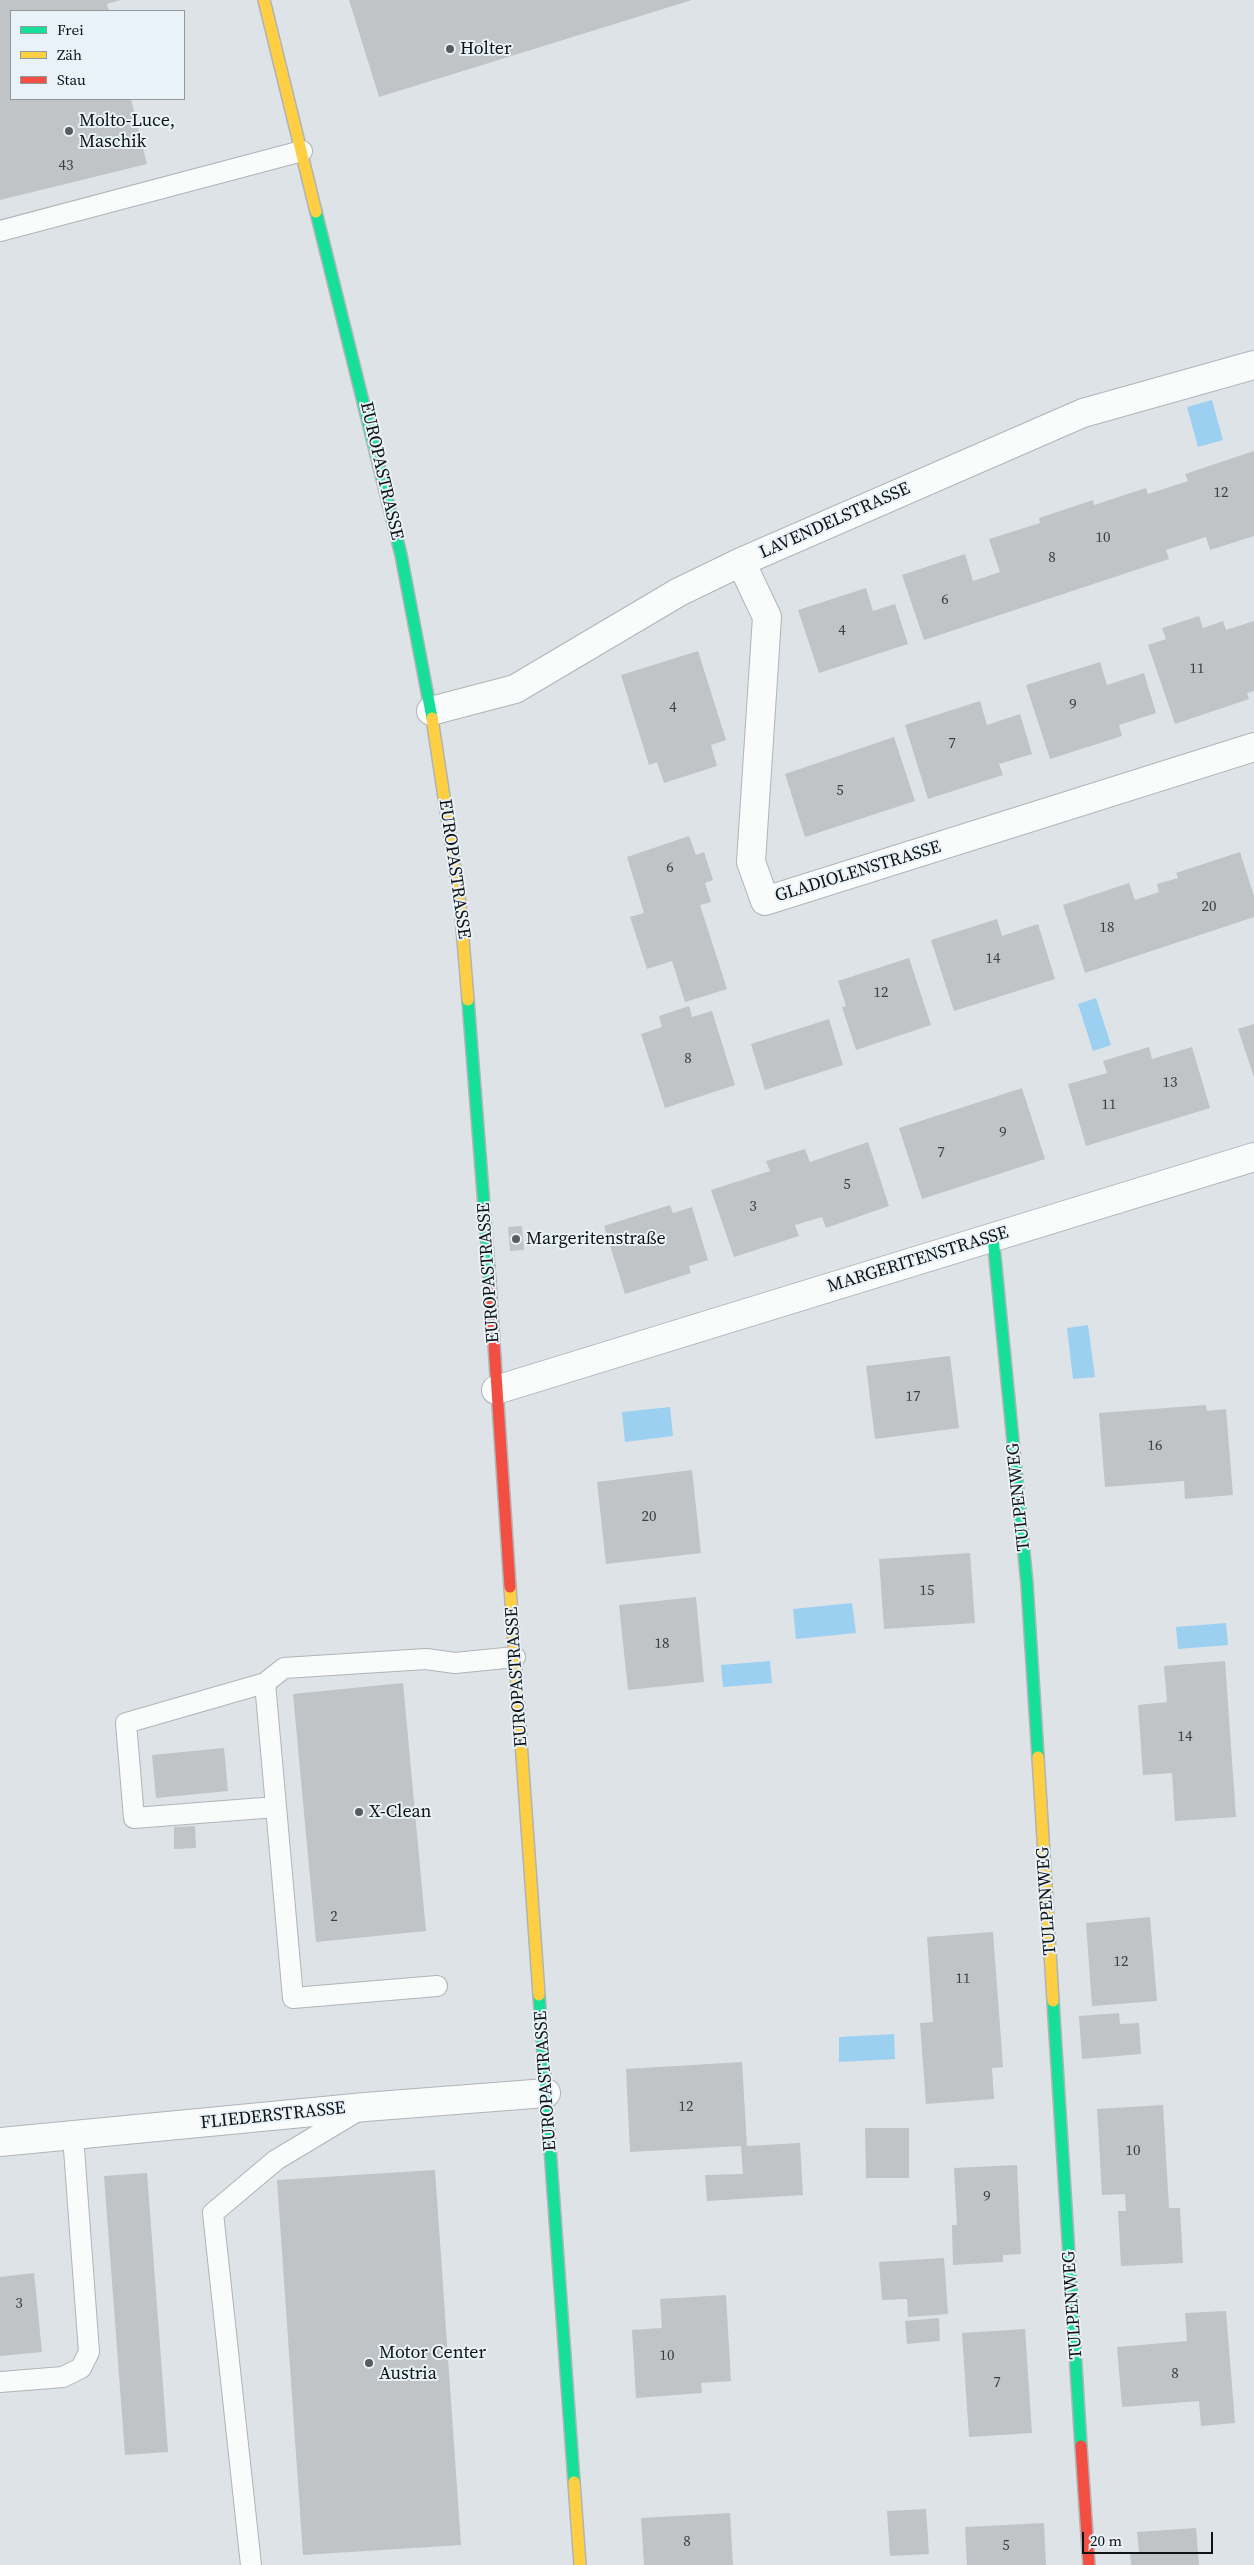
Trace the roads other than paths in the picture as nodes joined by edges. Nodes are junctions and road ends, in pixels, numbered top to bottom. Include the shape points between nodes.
1 (264, 0) edge
2 (302, 151) junction
3 (0, 231) edge
4 (1254, 365) edge
5 (741, 562) junction
6 (431, 712) junction
7 (1254, 747) edge
8 (1254, 1158) edge
9 (994, 1237) junction
10 (496, 1390) junction
11 (515, 1657) junction
12 (265, 1683) junction
13 (276, 1807) junction
14 (437, 1986) dead end
15 (546, 2093) junction
16 (366, 2107) junction
17 (73, 2136) junction
18 (0, 2142) edge
19 (0, 2382) edge
20 (251, 2565) edge
21 (580, 2565) edge
22 (1089, 2565) edge

1 - 2 main road, EUROPASTRASSE
2 - 3 lane
2 - 6 main road, EUROPASTRASSE via 401,555
4 - 5 street, LAVENDELSTRASSE via 1084,413
5 - 6 street, LAVENDELSTRASSE via 679,592 515,689
5 - 7 street, GLADIOLENSTRASSE via 767,617 751,862 765,901
6 - 10 main road, EUROPASTRASSE via 460,903
8 - 9 street, MARGERITENSTRASSE
9 - 10 street, MARGERITENSTRASSE
9 - 22 main road, TULPENWEG via 1027,1584
10 - 11 main road, EUROPASTRASSE
11 - 12 lane via 455,1663 426,1660 284,1668
11 - 15 main road, EUROPASTRASSE
12 - 13 lane
12 - 13 lane via 126,1723 134,1818
13 - 14 lane via 293,1998
15 - 16 street, FLIEDERSTRASSE
15 - 21 main road, EUROPASTRASSE
16 - 17 street, FLIEDERSTRASSE
16 - 20 lane via 276,2160 213,2213
17 - 18 street, FLIEDERSTRASSE
17 - 19 lane via 89,2352 81,2368 63,2377

